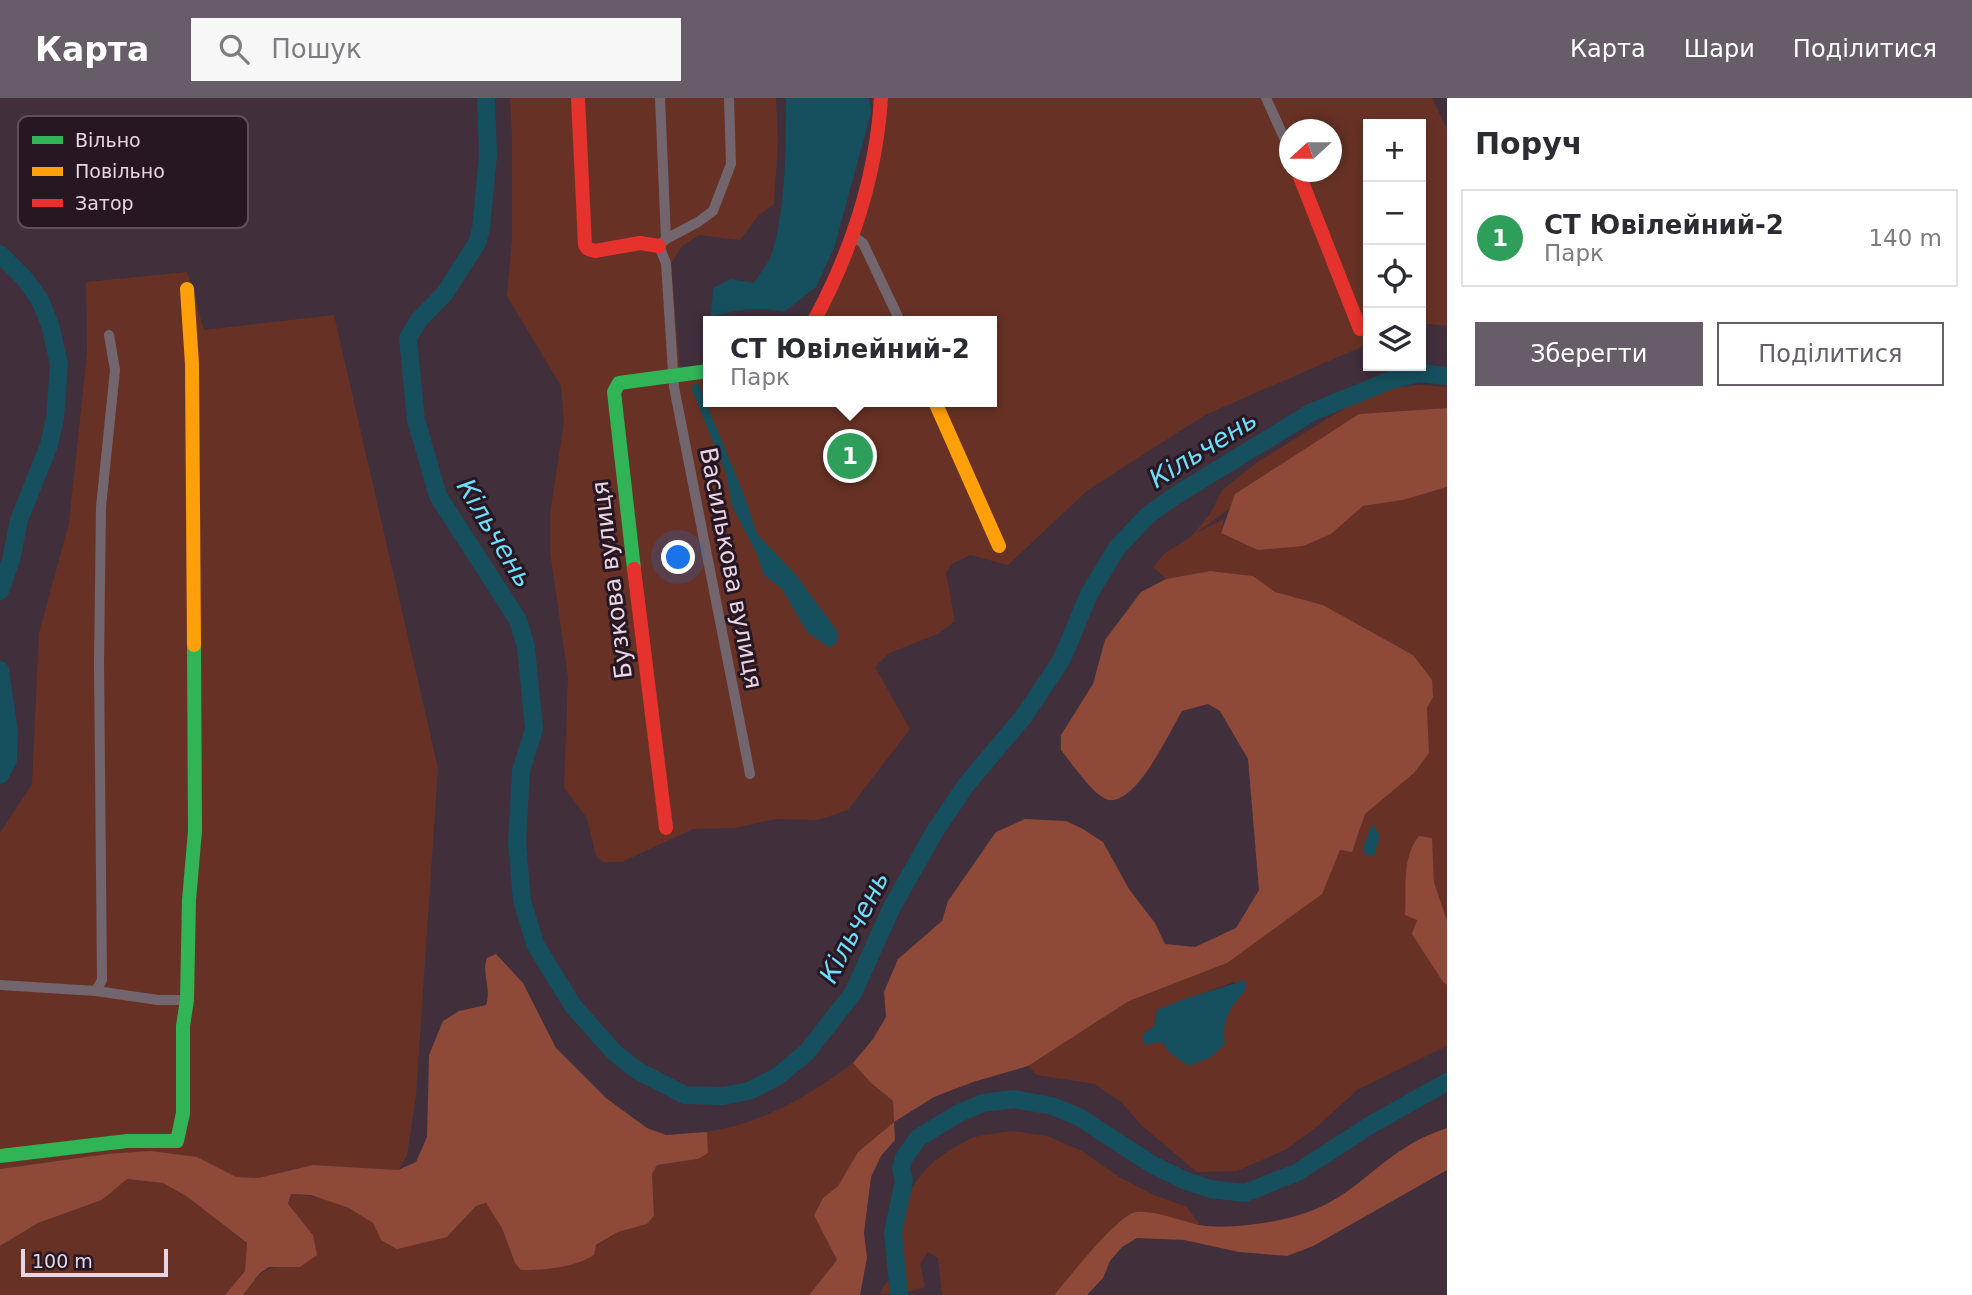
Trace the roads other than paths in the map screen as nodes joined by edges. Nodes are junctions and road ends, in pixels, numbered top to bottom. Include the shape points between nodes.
1 (578, 98) edge
2 (660, 98) edge
3 (729, 98) edge
4 (881, 98) edge
5 (1266, 98) edge
6 (1279, 127) edge
7 (1302, 182) edge
8 (854, 237) junction
9 (662, 242) junction
10 (187, 289) dead end
11 (817, 316) edge
12 (898, 316) edge
13 (1360, 329) dead end
14 (109, 335) dead end
15 (703, 372) edge
16 (674, 377) junction
17 (938, 407) edge
18 (999, 546) dead end
19 (750, 774) dead end
20 (666, 828) dead end
21 (0, 985) edge
22 (96, 991) junction
23 (187, 1000) junction
24 (0, 1156) edge

1 - 9 street via 585,245 595,251
2 - 9 street, Василькова вулиця
3 - 9 street via 731,164 713,211
4 - 8 street via 880,131
5 - 6 street
7 - 13 street
8 - 11 street
8 - 12 street via 863,243
9 - 16 street, Василькова вулиця
10 - 23 street via 192,376 195,831
14 - 22 street via 115,370 101,507 103,980
15 - 16 street, Бузкова вулиця
16 - 19 street, Василькова вулиця
16 - 20 street, Бузкова вулиця via 620,383 614,392
17 - 18 street
21 - 22 street
22 - 23 street
23 - 24 street via 183,1113 177,1141 127,1141

